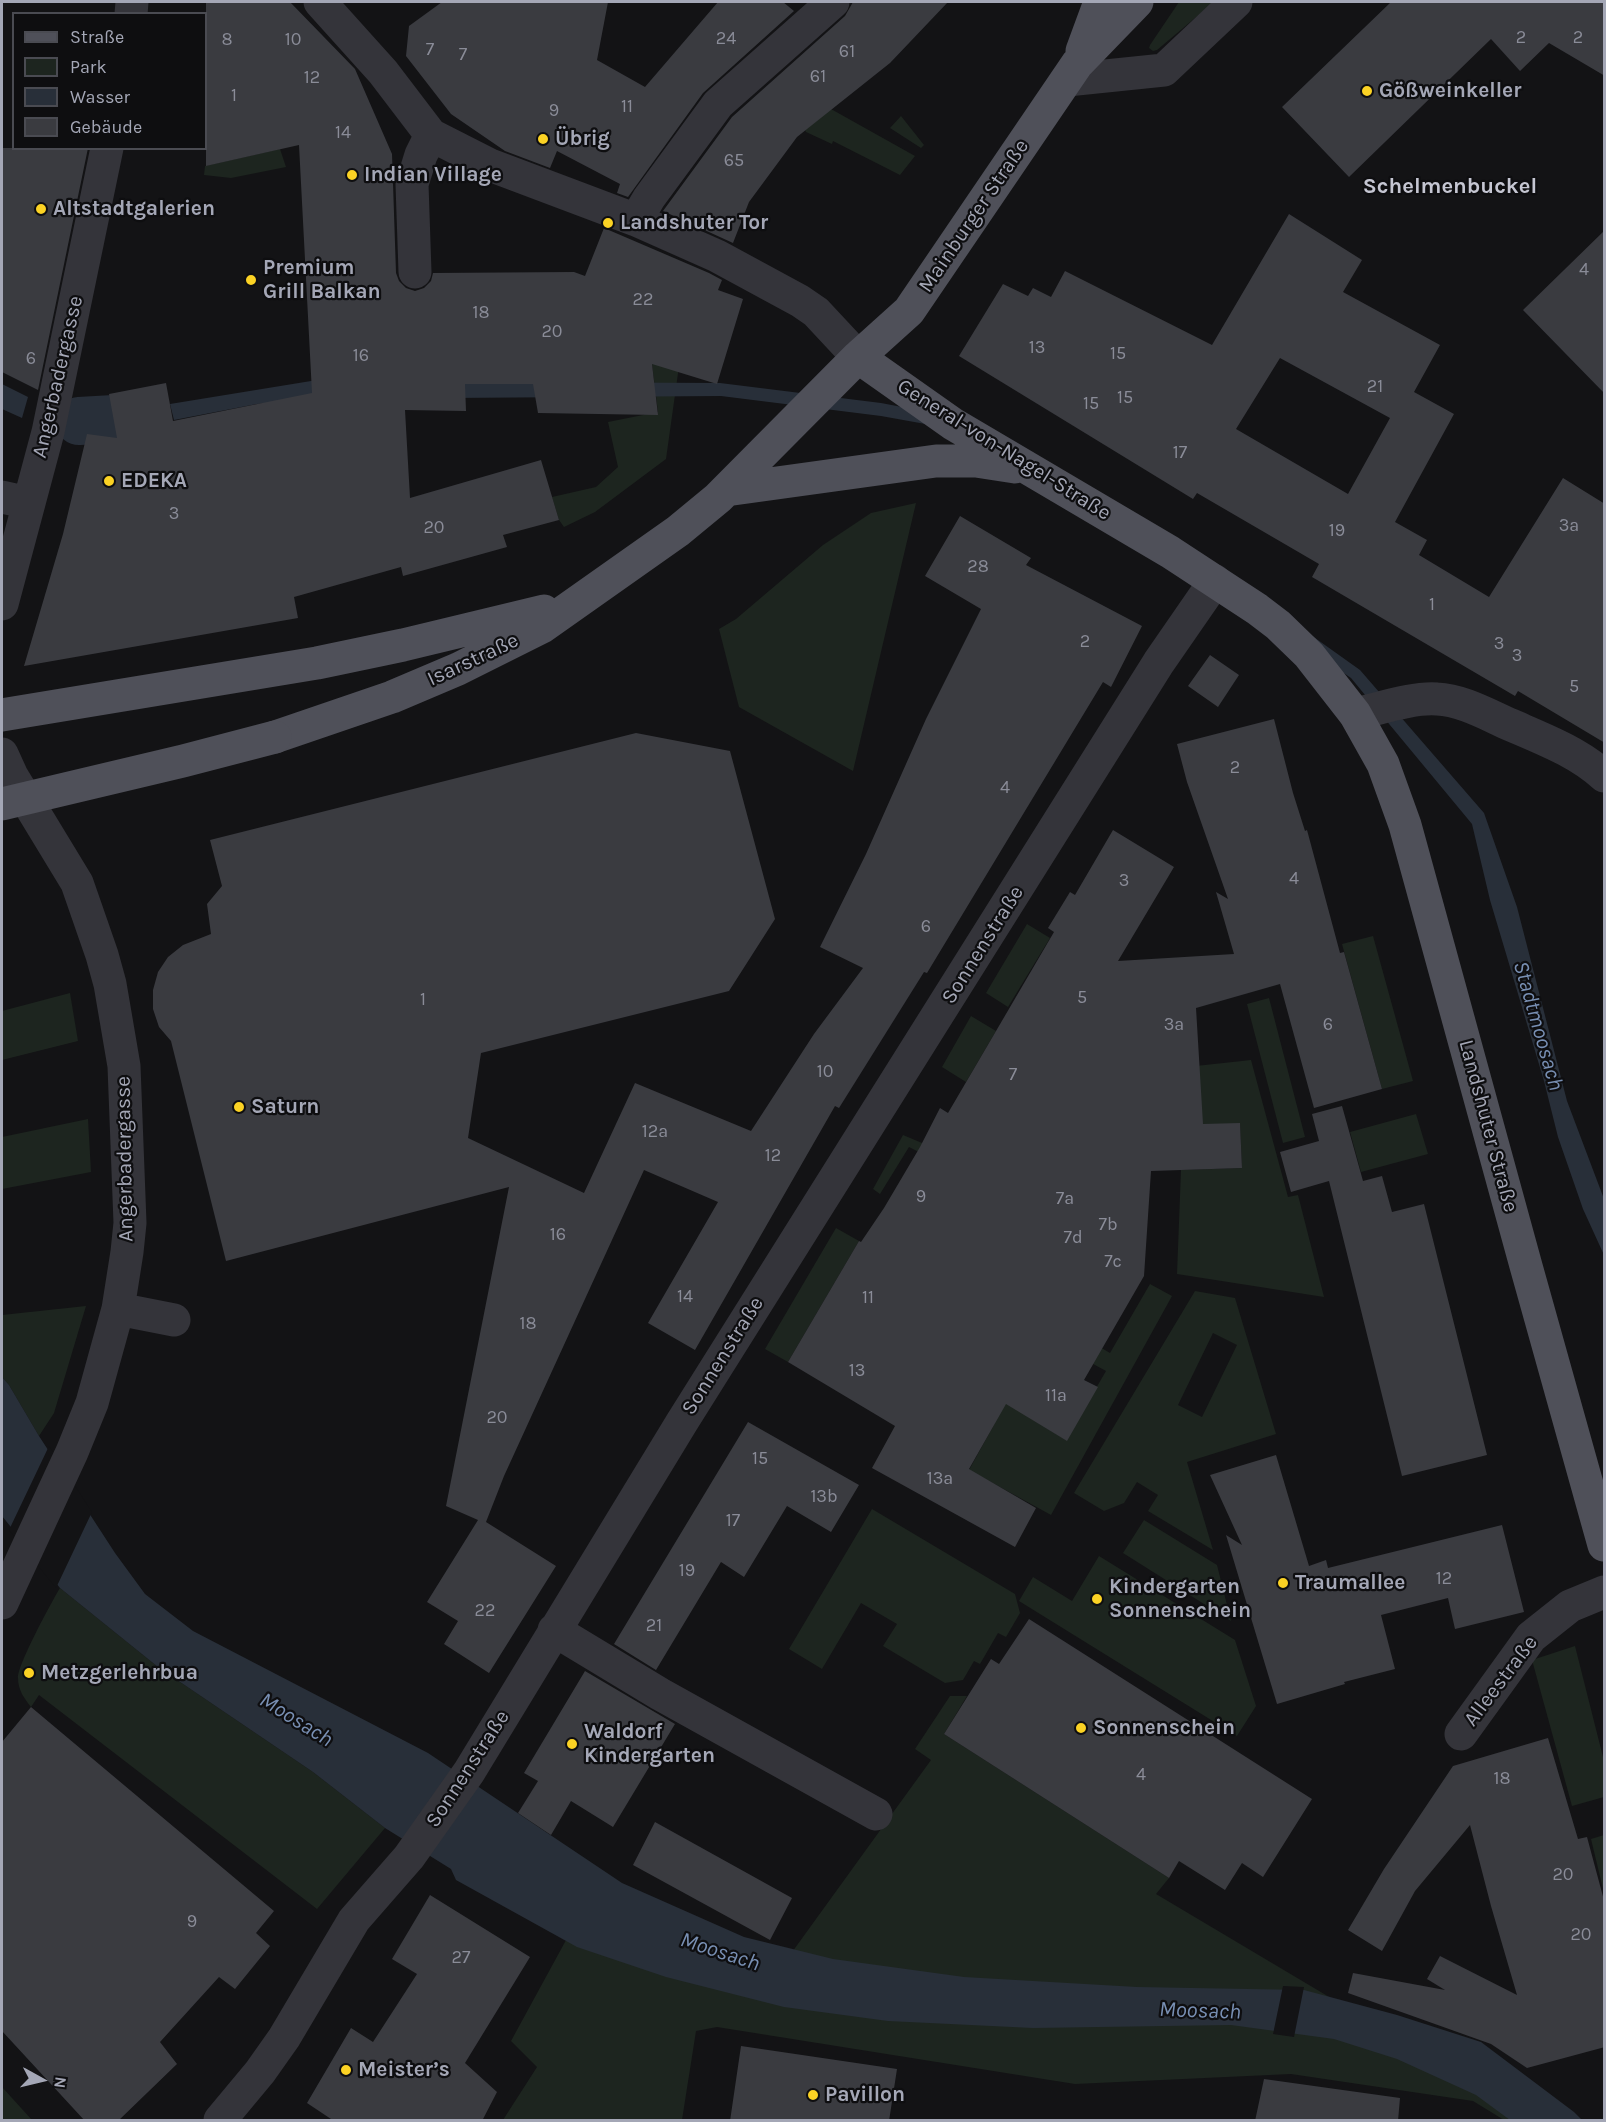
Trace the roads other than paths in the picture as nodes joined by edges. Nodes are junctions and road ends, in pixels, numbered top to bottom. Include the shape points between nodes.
1 (320, 2) edge
2 (833, 2) edge
3 (1100, 2) edge
4 (1137, 2) edge
5 (1236, 2) edge
6 (1072, 72) junction
7 (431, 135) junction
8 (104, 162) edge
9 (636, 220) junction
10 (415, 272) dead end
11 (858, 357) junction
12 (1026, 468) junction
13 (726, 490) junction
14 (15, 500) edge
15 (8, 553) edge
16 (1215, 581) junction
17 (578, 603) junction
18 (2, 604) edge
19 (1355, 714) junction
20 (2, 715) edge
21 (2, 754) edge
22 (1605, 776) edge
23 (2, 804) edge
24 (118, 1309) junction
25 (174, 1320) dead end
26 (1600, 1513) edge
27 (1605, 1545) edge
28 (1605, 1592) edge
29 (4, 1597) edge
30 (554, 1630) junction
31 (1461, 1734) dead end
32 (876, 1814) dead end
33 (220, 2121) edge

1 - 7 street, General-von-Nagel-Straße via 383,72
2 - 9 street via 718,104
3 - 6 main road, Mainburger Straße
4 - 6 main road, Mainburger Straße
5 - 6 street via 1164,70
6 - 11 main road, Mainburger Straße via 909,311
7 - 9 street, General-von-Nagel-Straße via 490,165
7 - 10 street via 412,184
8 - 14 street, Angerbadergasse via 48,432
9 - 11 street, General-von-Nagel-Straße via 717,256 800,301 816,312
11 - 12 main road, General-von-Nagel-Straße via 953,424
11 - 13 main road, Isarstraße
12 - 13 main road via 976,461 936,461
12 - 16 main road, General-von-Nagel-Straße
13 - 17 main road, Isarstraße via 678,531
14 - 15 street, Angerbadergasse
15 - 18 street, Angerbadergasse
16 - 19 main road, General-von-Nagel-Straße via 1278,625 1309,655
16 - 30 street, Sonnenstraße via 1159,662
17 - 20 main road via 317,663
17 - 23 main road, Isarstraße, bridge via 542,627 392,697 275,737
19 - 22 street via 1423,700 1449,700 1571,752
19 - 26 main road, Landshuter Straße via 1383,764 1405,825
21 - 24 street, Angerbadergasse via 77,883 110,984 124,1066 130,1223
24 - 25 street
24 - 29 street, Angerbadergasse via 92,1403
26 - 27 main road, Landshuter Straße
28 - 31 street, Alleestraße via 1570,1606 1531,1638
30 - 32 street
30 - 33 street, Sonnenstraße via 469,1772 409,1857 354,1920 284,2038

